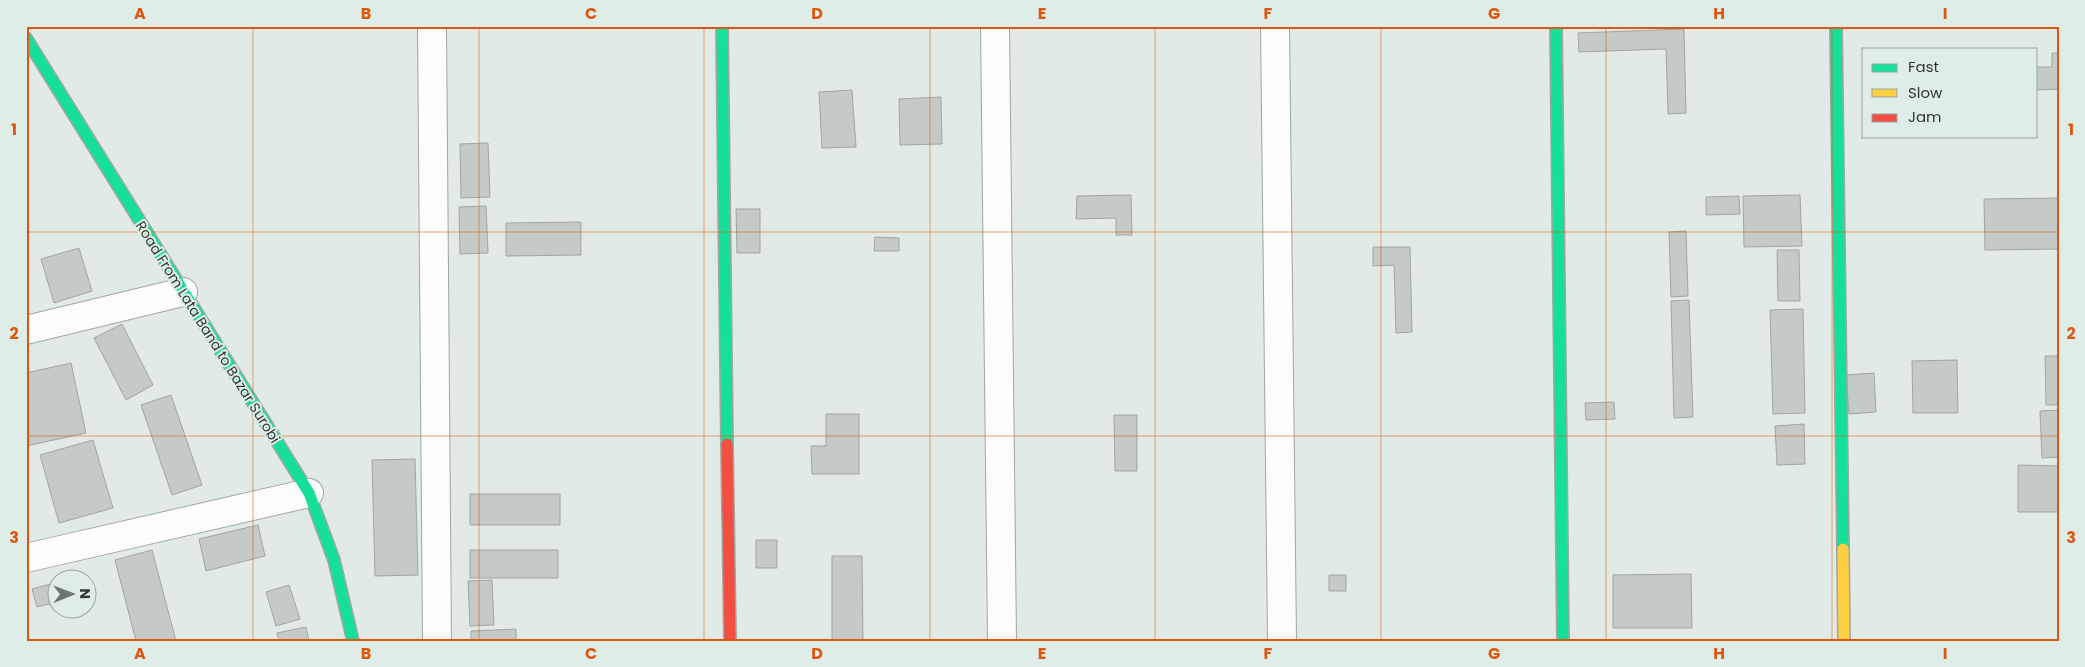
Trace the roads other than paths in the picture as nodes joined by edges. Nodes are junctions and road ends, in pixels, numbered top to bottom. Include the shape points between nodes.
1 (432, 26) edge
2 (722, 26) edge
3 (995, 26) edge
4 (1275, 26) edge
5 (1556, 26) edge
6 (1836, 26) edge
7 (26, 38) edge
8 (182, 292) junction
9 (26, 330) edge
10 (310, 493) junction
11 (26, 558) edge
12 (353, 641) edge
13 (437, 641) edge
14 (730, 641) edge
15 (1002, 641) edge
16 (1282, 641) edge
17 (1563, 641) edge
18 (1844, 641) edge

1 - 13 street
2 - 14 street
3 - 15 street
4 - 16 street
5 - 17 street
6 - 18 street
7 - 8 street, Road From Lata Band to Bazar Surobi
8 - 9 street
8 - 10 street, Road From Lata Band to Bazar Surobi
10 - 11 street
10 - 12 street, Road From Lata Band to Bazar Surobi via 334,560

